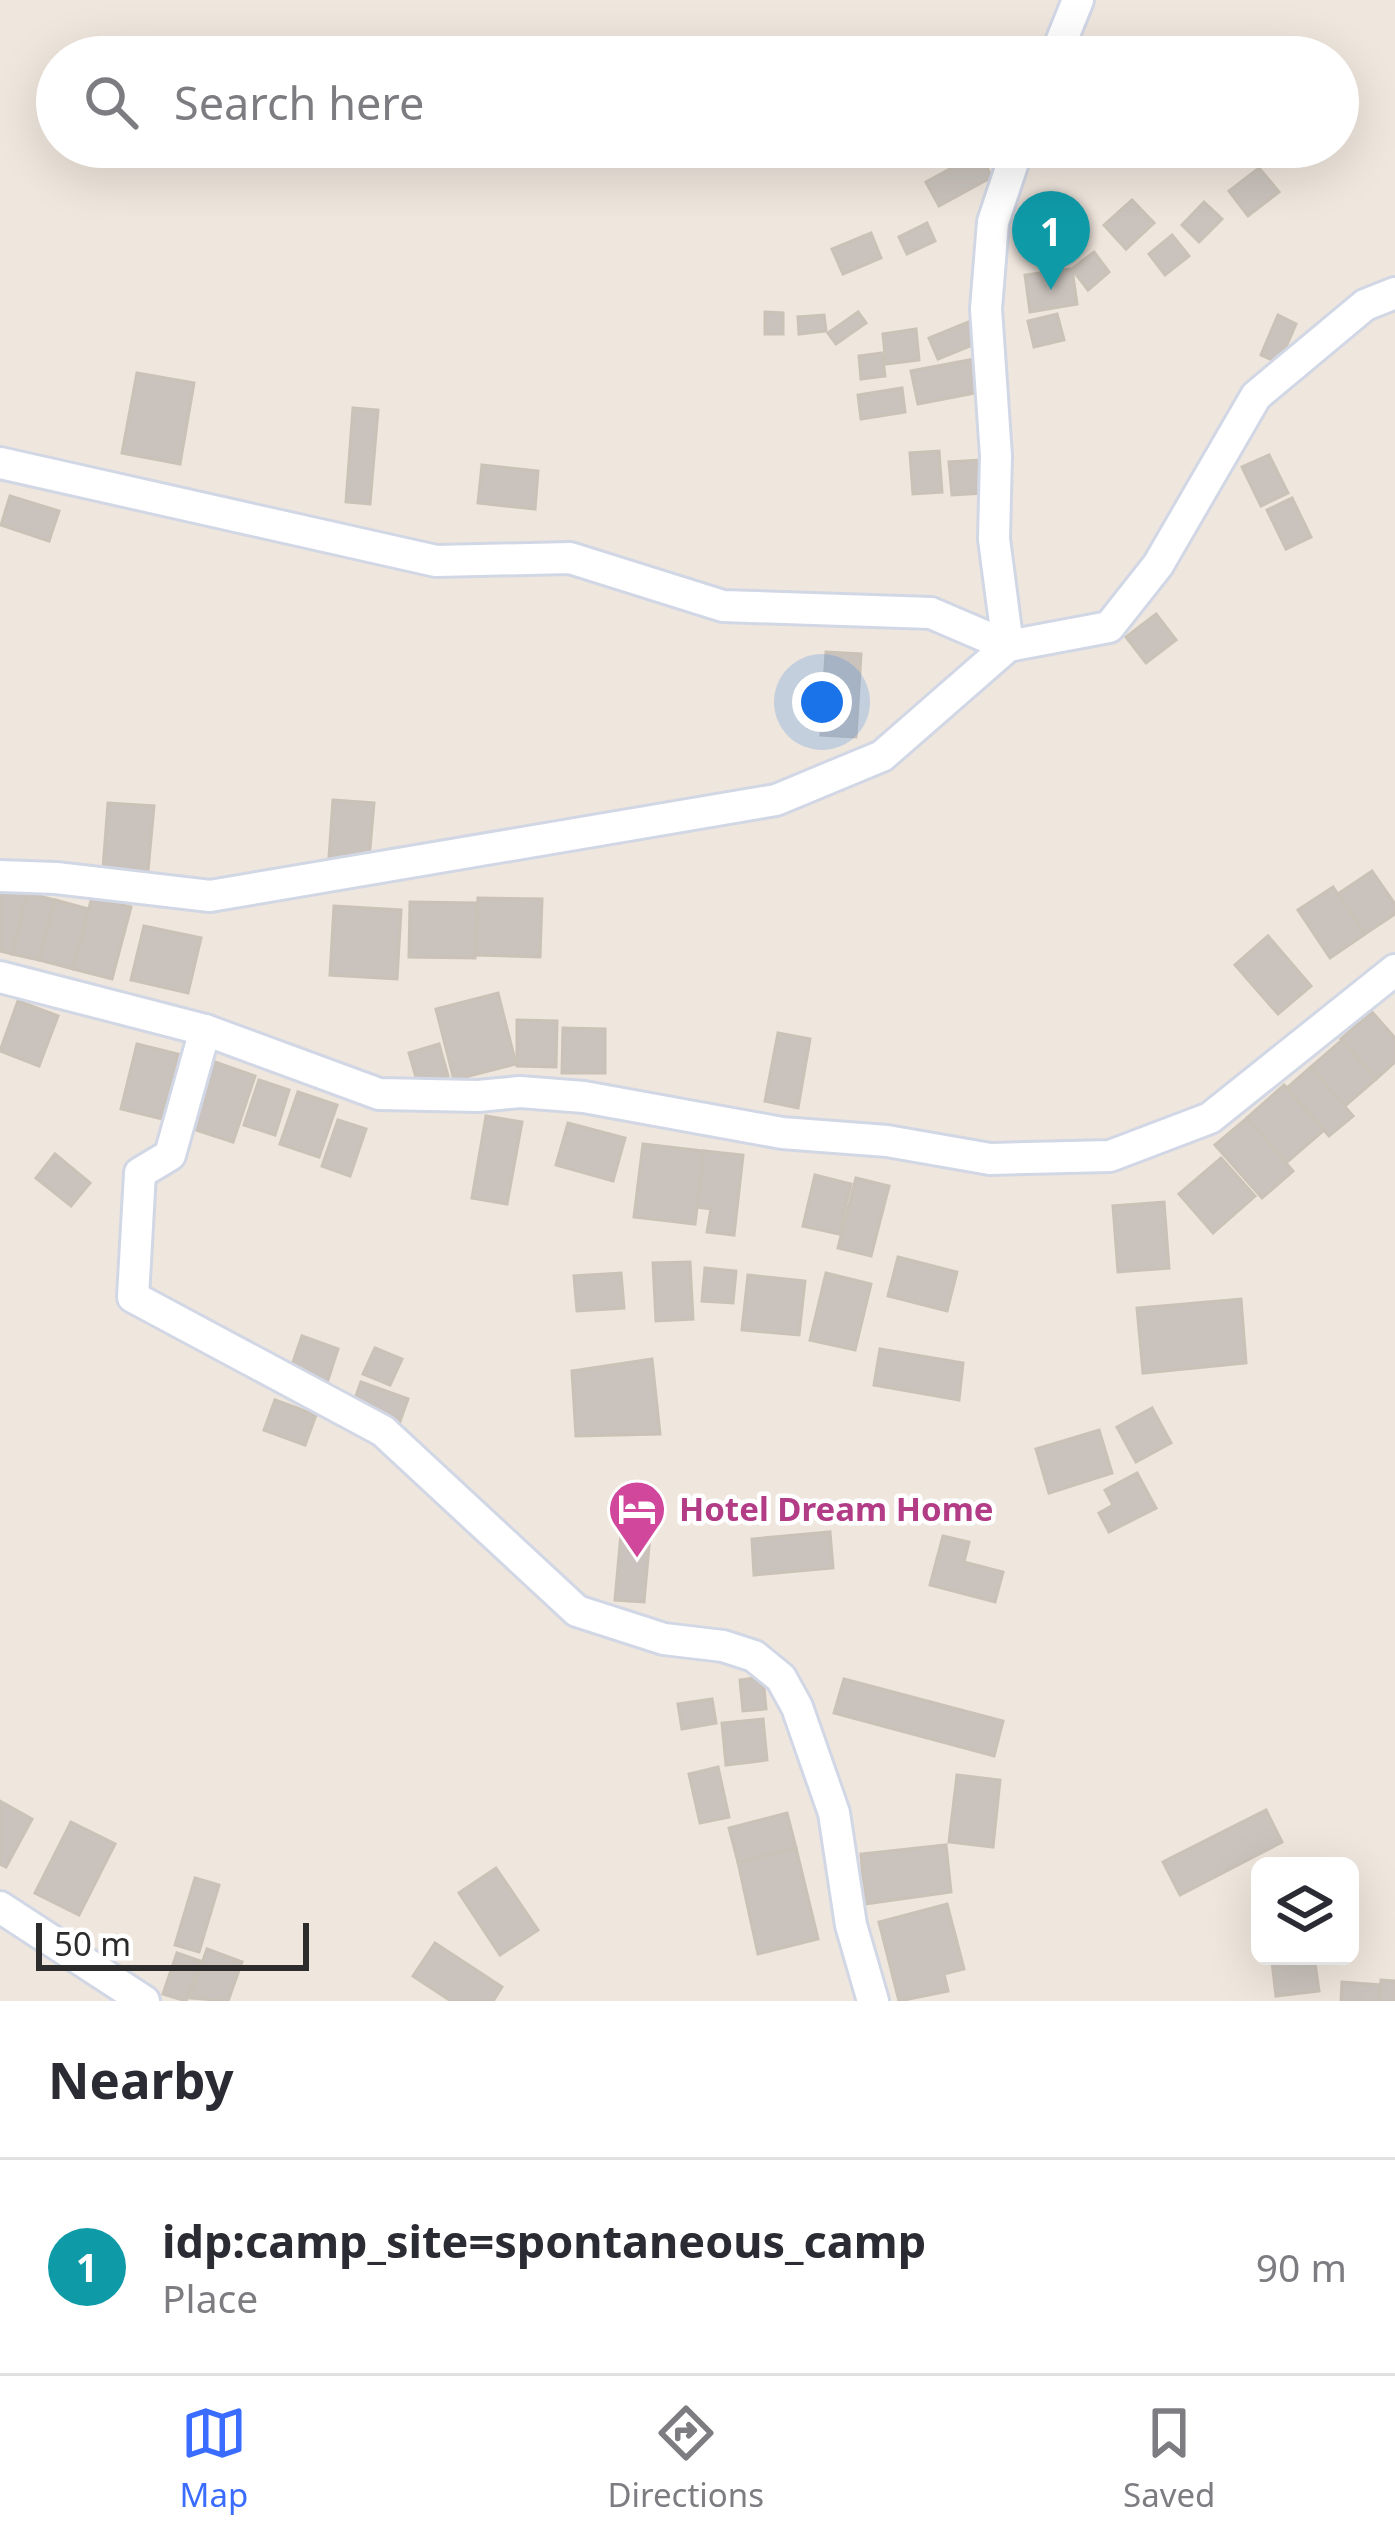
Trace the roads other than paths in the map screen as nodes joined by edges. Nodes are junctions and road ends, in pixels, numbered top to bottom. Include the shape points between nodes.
1 (1078, 0) edge
2 (1063, 36) edge
3 (1011, 168) edge
4 (1395, 293) edge
5 (0, 463) edge
6 (1008, 646) junction
7 (0, 876) edge
8 (1395, 970) edge
9 (0, 977) edge
10 (205, 1030) junction
11 (0, 1907) edge
12 (144, 2001) edge
13 (873, 2001) edge

1 - 2 street
3 - 6 street via 993,222 986,309 994,539
4 - 6 street via 1365,305 1256,395 1158,565 1109,627
5 - 6 street via 436,561 570,558 723,606 931,613
6 - 7 street via 882,756 776,800 210,896
8 - 10 street via 1210,1118 1110,1156 990,1159 584,1097 379,1094
9 - 10 street
10 - 13 street via 170,1155 140,1173 133,1298 382,1431 577,1611 754,1656 781,1678 834,1813 851,1925
11 - 12 street

